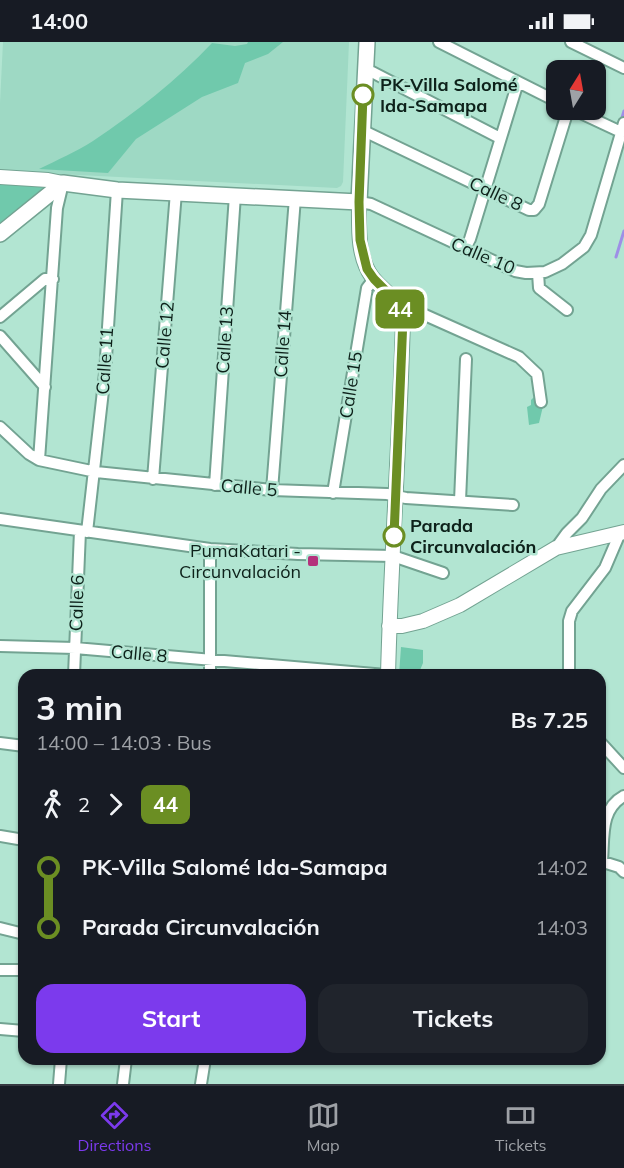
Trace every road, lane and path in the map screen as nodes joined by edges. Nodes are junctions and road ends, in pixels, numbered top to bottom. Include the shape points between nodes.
1 (367, 42) edge
2 (438, 42) edge
3 (571, 42) edge
4 (624, 68) edge
5 (365, 71) junction
6 (518, 82) junction
7 (546, 96) edge
8 (565, 120) edge
9 (603, 120) edge
10 (623, 127) edge
11 (361, 133) junction
12 (500, 138) junction
13 (0, 177) edge
14 (63, 183) junction
15 (485, 189) junction
16 (117, 190) junction
17 (176, 192) junction
18 (235, 195) junction
19 (295, 198) junction
20 (359, 202) junction
21 (0, 234) edge
22 (465, 249) junction
23 (538, 273) junction
24 (53, 279) junction
25 (374, 279) junction
26 (398, 303) junction
27 (567, 310) dead end
28 (0, 317) edge
29 (0, 336) edge
30 (466, 359) dead end
31 (45, 387) junction
32 (541, 402) dead end
33 (0, 427) edge
34 (39, 460) junction
35 (624, 465) edge
36 (96, 472) junction
37 (153, 478) junction
38 (215, 485) junction
39 (272, 490) junction
40 (333, 493) junction
41 (397, 496) junction
42 (460, 501) junction
43 (513, 505) dead end
44 (0, 516) edge
45 (84, 532) junction
46 (622, 532) edge
47 (556, 548) junction
48 (210, 549) junction
49 (393, 556) junction
50 (443, 573) dead end
51 (389, 626) junction
52 (0, 646) edge
53 (75, 648) junction
54 (210, 661) junction
55 (74, 669) edge
56 (210, 669) edge
57 (311, 669) edge
58 (387, 669) edge
59 (569, 669) edge
60 (0, 743) edge
61 (18, 745) edge
62 (606, 748) edge
63 (624, 768) edge
64 (624, 796) edge
65 (606, 821) edge
66 (0, 836) edge
67 (18, 839) edge
68 (606, 863) edge
69 (624, 872) edge
70 (0, 928) edge
71 (18, 932) edge
72 (0, 970) edge
73 (18, 970) edge
74 (0, 1029) edge
75 (18, 1030) edge
76 (60, 1065) edge
77 (125, 1065) edge
78 (205, 1065) edge
79 (58, 1084) edge
80 (123, 1084) edge
81 (201, 1084) edge

1 - 5 main road
2 - 6 street
3 - 4 street
5 - 11 main road
5 - 12 street
6 - 7 street
6 - 12 street
8 - 15 street, Calle 8 via 537,208 529,210
9 - 10 street
10 - 23 street, Calle 10 via 588,241 579,253 562,264
11 - 15 street, Calle 8
11 - 20 main road
12 - 15 street
13 - 14 street
14 - 16 main road
14 - 21 main road
14 - 24 street via 57,208
15 - 22 street
16 - 17 main road
16 - 36 street, Calle 11
17 - 18 main road
17 - 37 street, Calle 12
18 - 19 main road
18 - 38 street, Calle 13
19 - 20 main road
19 - 39 street, Calle 14
20 - 22 street, Calle 10 via 371,204
20 - 25 street via 361,249
22 - 23 street, Calle 10 via 515,271
23 - 27 street via 539,288
24 - 28 street via 45,279
24 - 31 street
25 - 26 street
25 - 40 street, Calle 15 via 367,288
26 - 32 street via 519,357 537,374
26 - 41 street via 403,318
29 - 31 street
30 - 42 street
31 - 34 street
33 - 34 street, Calle 5
34 - 36 street, Calle 5
35 - 47 street
36 - 37 street, Calle 5
36 - 45 street, Calle 11
37 - 38 street, Calle 5
38 - 39 street, Calle 5
39 - 40 street, Calle 5
40 - 41 street, Calle 5
41 - 42 street, Calle 5
41 - 49 street
42 - 43 street, Calle 5
44 - 45 street
45 - 48 street
45 - 53 street, Calle 6
46 - 47 street
46 - 59 street via 605,568 572,610
47 - 51 street via 460,605 423,621
48 - 49 street
48 - 54 street
49 - 50 street
49 - 51 street
51 - 58 street
52 - 53 street, Calle 8
53 - 54 street, Calle 8
53 - 55 street, Calle 6
54 - 56 street
54 - 57 street, Calle 8
60 - 61 street
62 - 63 street
64 - 65 street via 614,802
66 - 67 street
68 - 69 street
70 - 71 street
72 - 73 street
74 - 75 street
76 - 79 street
77 - 80 street
78 - 81 street

